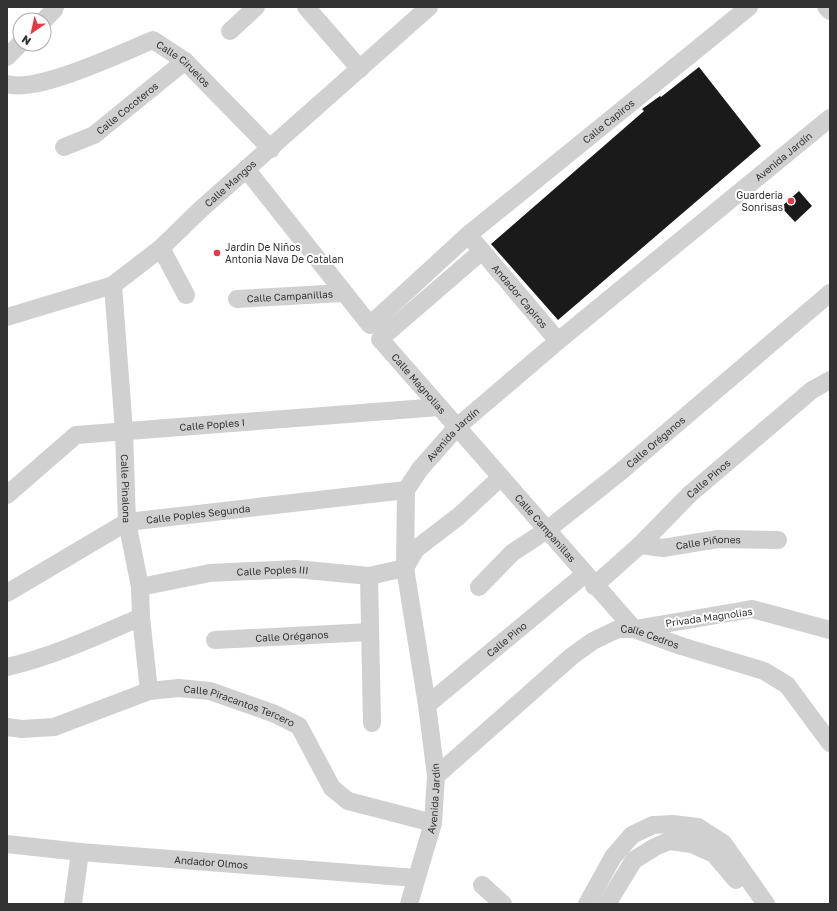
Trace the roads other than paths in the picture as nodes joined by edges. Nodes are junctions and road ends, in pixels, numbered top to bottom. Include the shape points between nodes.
1 (256, 7) edge
2 (306, 7) edge
3 (429, 7) edge
4 (749, 7) edge
5 (826, 7) edge
6 (830, 11) edge
7 (230, 31) dead end
8 (185, 61) junction
9 (360, 69) junction
10 (7, 84) edge
11 (830, 118) edge
12 (64, 147) dead end
13 (271, 149) junction
14 (246, 169) junction
15 (468, 235) junction
16 (161, 248) junction
17 (482, 251) junction
18 (113, 285) junction
19 (830, 292) edge
20 (343, 293) junction
21 (186, 295) dead end
22 (237, 299) dead end
23 (7, 317) edge
24 (375, 332) junction
25 (558, 340) junction
26 (830, 380) edge
27 (812, 390) junction
28 (830, 397) edge
29 (439, 407) junction
30 (457, 427) junction
31 (124, 431) junction
32 (501, 477) junction
33 (406, 490) junction
34 (7, 495) edge
35 (127, 522) junction
36 (548, 530) junction
37 (778, 540) dead end
38 (640, 545) junction
39 (405, 568) junction
40 (369, 576) junction
41 (590, 580) junction
42 (140, 587) junction
43 (479, 587) dead end
44 (7, 593) edge
45 (141, 616) junction
46 (634, 629) junction
47 (830, 630) edge
48 (369, 632) junction
49 (215, 640) dead end
50 (7, 667) edge
51 (149, 691) junction
52 (427, 705) junction
53 (372, 723) dead end
54 (7, 727) edge
55 (830, 743) edge
56 (436, 776) junction
57 (433, 823) junction
58 (7, 844) edge
59 (80, 852) junction
60 (416, 878) junction
61 (482, 885) dead end
62 (73, 904) edge
63 (408, 904) edge
64 (503, 904) edge
65 (587, 904) edge
66 (607, 904) edge
67 (753, 904) edge
68 (766, 904) edge

1 - 7 street
2 - 9 street
3 - 9 street, Calle Mangos
4 - 15 street, Calle Capiros
5 - 6 street
8 - 10 street, Calle Ciruelos via 153,40 68,75 37,83
8 - 12 street, Calle Cocoteros via 94,136
8 - 13 street, Calle Ciruelos
9 - 13 street, Calle Mangos
11 - 25 street, Avenida Jardín
13 - 14 street, Calle Mangos
14 - 16 street, Calle Mangos
14 - 20 street, Calle Magnolias
15 - 17 street
15 - 24 street, Calle Capiros
16 - 18 street, Calle Mangos
16 - 21 street
17 - 24 street
17 - 25 street, Andador Capiros
18 - 23 street, Calle Mangos
18 - 31 street, Calle Pinalona
19 - 36 street, Calle Oréganos via 619,473
20 - 22 street, Calle Campanillas
20 - 24 street, Calle Magnolias
24 - 29 street, Calle Magnolias
25 - 30 street, Avenida Jardín
26 - 27 street, Calle Pinos
27 - 28 street
27 - 38 street, Calle Pinos via 690,494
29 - 30 street, Calle Magnolias
29 - 31 street, Calle Poples I
30 - 32 street, Calle Campanillas
30 - 33 street, Avenida Jardín via 420,469
31 - 34 street, Calle Poples I via 76,435
31 - 35 street, Calle Pinalona
32 - 36 street, Calle Campanillas
32 - 39 street via 459,516 416,549
33 - 35 street, Calle Poples Segunda
33 - 39 street, Avenida Jardín
35 - 42 street, Calle Pinalona
35 - 44 street, Calle Poples Segunda
36 - 41 street, Calle Campanillas
36 - 43 street, Calle Oréganos via 512,553
37 - 38 street, Calle Piñones via 718,539 663,548
38 - 41 street, Calle Pinos
39 - 40 street, Calle Poples III
39 - 52 street, Avenida Jardín
40 - 42 street, Calle Poples III via 296,569 218,573
40 - 48 street
41 - 46 street, Calle Campanillas
41 - 52 street, Calle Pino
42 - 45 street, Calle Pinalona
45 - 50 street via 68,649
45 - 51 street, Calle Pinalona
46 - 47 street, Privada Magnolias via 752,609
46 - 55 street, Calle Cedros via 764,671 787,685
46 - 56 street, Calle Cedros via 618,629 593,641 572,656
48 - 49 street, Calle Oréganos
48 - 53 street
51 - 54 street, Calle Piracantos Tercero via 54,726 22,730
51 - 57 street, Calle Piracantos Tercero via 179,688 210,691 275,714 299,726 332,788 348,801
52 - 56 street, Avenida Jardín
56 - 57 street, Avenida Jardín
57 - 60 street, Avenida Jardín
58 - 59 street, Andador Olmos
59 - 60 street, Andador Olmos
59 - 62 street
60 - 63 street, Avenida Jardín
61 - 64 street
65 - 68 street via 613,857 632,835 653,825 673,824 698,827 723,843
66 - 67 street via 634,860 669,841 692,844 714,854 733,875

